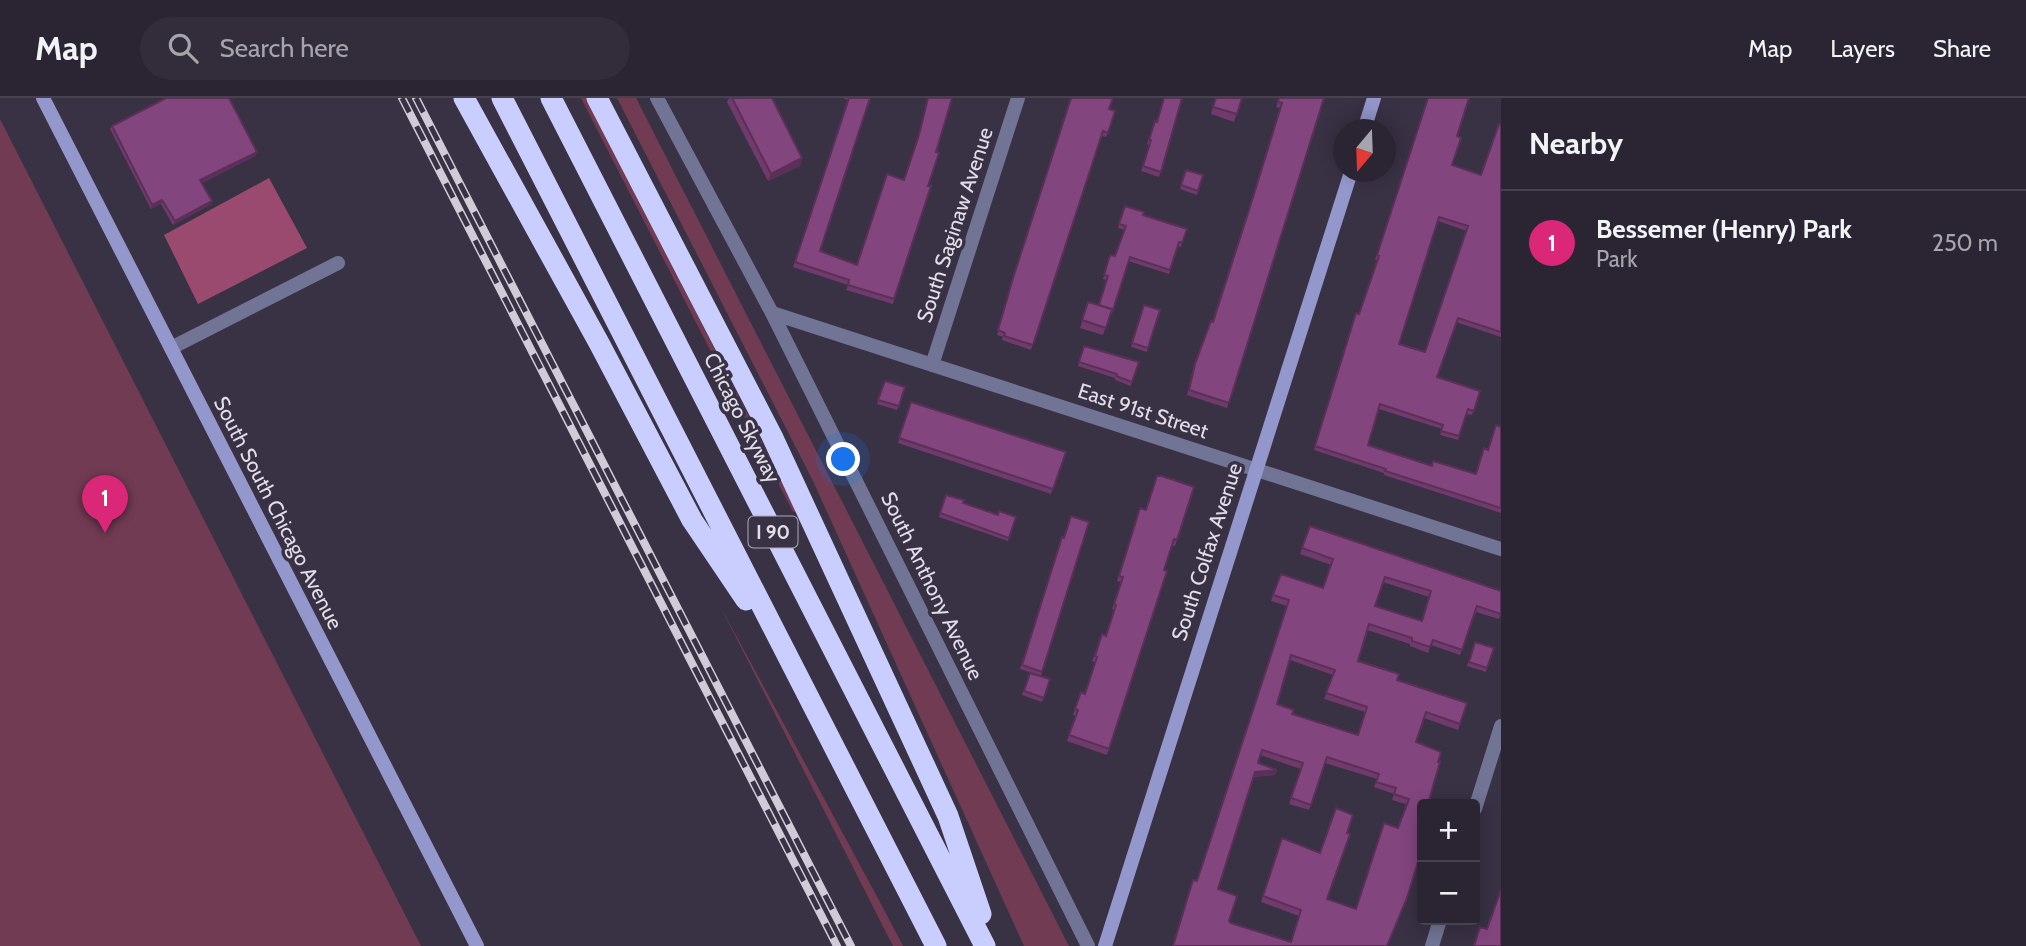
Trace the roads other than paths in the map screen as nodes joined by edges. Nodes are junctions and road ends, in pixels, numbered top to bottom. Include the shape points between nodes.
1 (43, 98) edge
2 (464, 98) edge
3 (502, 98) edge
4 (551, 98) edge
5 (597, 98) edge
6 (657, 98) edge
7 (1018, 98) edge
8 (1374, 98) edge
9 (1367, 119) edge
10 (1348, 182) edge
11 (338, 263) dead end
12 (772, 313) junction
13 (170, 348) junction
14 (932, 365) junction
15 (1255, 470) junction
16 (1501, 549) edge
17 (796, 675) junction
18 (1501, 726) edge
19 (1478, 799) edge
20 (1438, 925) edge
21 (477, 946) edge
22 (936, 946) edge
23 (985, 946) edge
24 (992, 946) edge
25 (1088, 946) edge
26 (1105, 946) edge
27 (1432, 946) edge

1 - 13 main road, South South Chicago Avenue
2 - 17 highway via 692,520
3 - 17 highway, I 90
4 - 23 highway, Chicago Skyway / I 90
5 - 24 highway via 772,436 948,816
6 - 12 street, South Anthony Avenue
7 - 14 street, South Saginaw Avenue
8 - 9 main road
10 - 15 main road, South Colfax Avenue
11 - 13 street
12 - 14 street, East 91st Street
12 - 25 street, South Anthony Avenue
13 - 21 main road, South South Chicago Avenue
14 - 15 street, East 91st Street
15 - 16 street, East 91st Street
15 - 26 main road, South Colfax Avenue
17 - 22 highway, I 90
18 - 19 street
20 - 27 street

